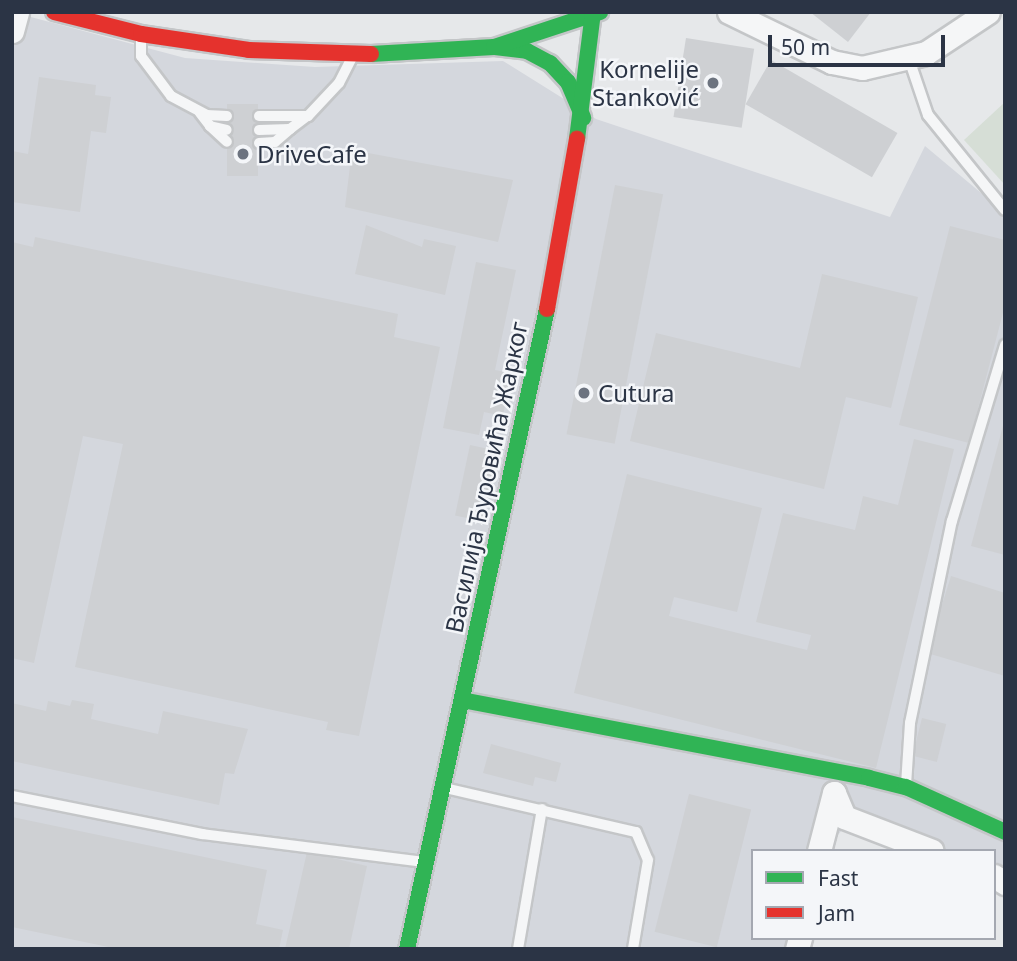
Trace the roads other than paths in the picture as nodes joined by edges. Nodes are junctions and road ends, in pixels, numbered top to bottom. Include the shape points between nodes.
1 (17, 12) edge
2 (54, 12) edge
3 (530, 12) edge
4 (729, 12) edge
5 (988, 12) edge
6 (595, 13) edge
7 (12, 31) edge
8 (141, 34) junction
9 (500, 44) junction
10 (352, 54) junction
11 (909, 60) junction
12 (198, 110) junction
13 (227, 116) dead end
14 (258, 116) dead end
15 (309, 116) junction
16 (583, 120) junction
17 (210, 126) junction
18 (227, 130) dead end
19 (259, 130) dead end
20 (290, 130) junction
21 (227, 142) dead end
22 (259, 143) dead end
23 (1005, 210) edge
24 (1005, 345) edge
25 (462, 700) junction
26 (869, 778) junction
27 (906, 787) junction
28 (442, 788) junction
29 (834, 793) junction
30 (12, 796) edge
31 (542, 809) junction
32 (1005, 832) edge
33 (820, 849) edge
34 (927, 849) edge
35 (426, 863) junction
36 (407, 949) edge
37 (519, 949) edge
38 (633, 949) edge

1 - 7 street
2 - 8 main road
3 - 9 main road
4 - 11 street via 849,67
5 - 11 street
6 - 9 main road
6 - 16 main road, Василија Ђуровића Жарког
8 - 10 main road via 249,50
8 - 12 lane via 141,56 160,84
9 - 10 main road
9 - 16 main road via 550,63 568,82
10 - 15 lane via 339,83
11 - 23 lane via 928,114
12 - 13 lane
12 - 17 lane
14 - 15 lane
15 - 20 lane
16 - 25 main road, Василија Ђуровића Жарког
17 - 18 lane
17 - 21 lane
19 - 20 lane
20 - 22 lane via 275,142
24 - 27 lane via 952,521 910,723
25 - 26 main road
25 - 28 main road, Василија Ђуровића Жарког
26 - 27 main road
26 - 29 street
27 - 32 main road
28 - 31 lane
28 - 35 main road, Василија Ђуровића Жарког
29 - 33 street
29 - 34 street via 845,817
30 - 35 lane via 201,834
31 - 37 lane
31 - 38 lane via 631,828 642,839 647,872
35 - 36 main road, Василија Ђуровића Жарког

